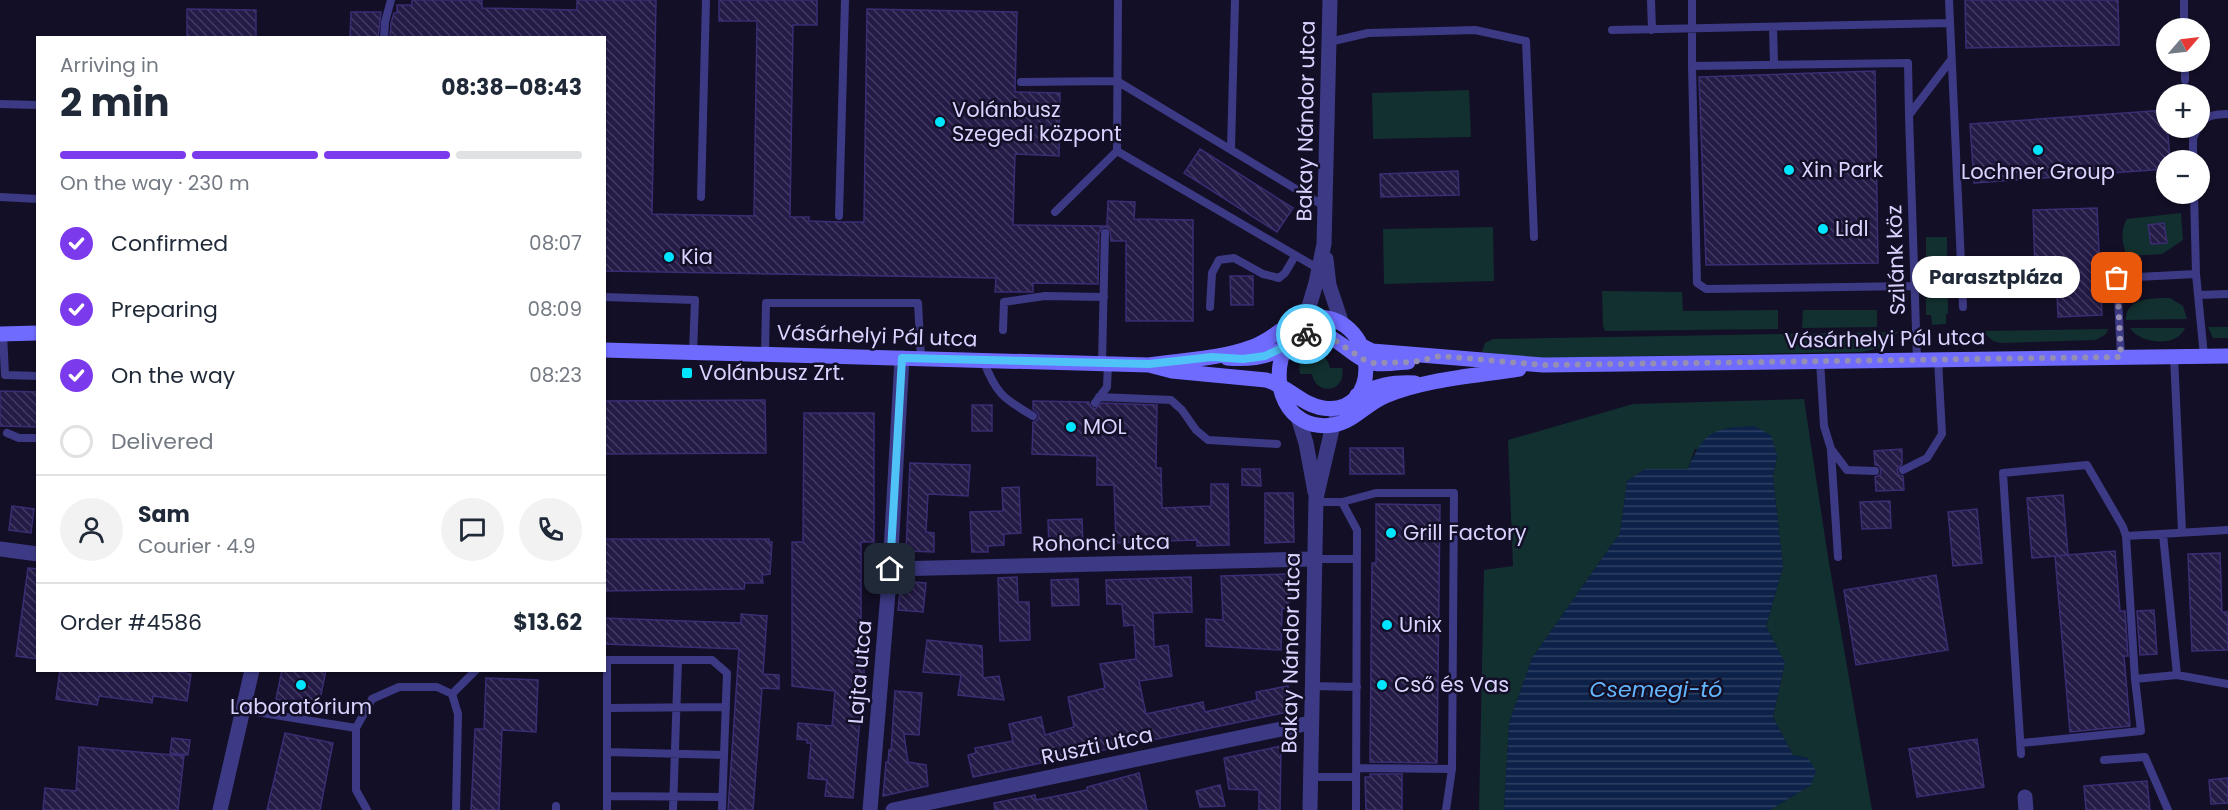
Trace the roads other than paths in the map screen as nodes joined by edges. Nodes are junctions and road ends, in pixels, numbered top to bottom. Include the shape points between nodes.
1 (391, 0) edge
2 (706, 0) edge
3 (845, 0) edge
4 (1118, 0) edge
5 (1235, 0) edge
6 (1330, 0) edge
7 (1652, 0) edge
8 (1692, 0) edge
9 (1949, 0) edge
10 (2184, 0) edge
11 (2184, 18) edge
12 (1950, 23) junction
13 (1773, 27) junction
14 (1692, 29) junction
15 (1612, 30) dead end
16 (1652, 30) junction
17 (384, 36) edge
18 (1329, 42) junction
19 (1951, 60) junction
20 (1774, 65) junction
21 (1692, 66) junction
22 (2185, 72) edge
23 (1117, 81) junction
24 (2185, 81) dead end
25 (1021, 82) dead end
26 (0, 104) edge
27 (36, 105) edge
28 (2228, 114) edge
29 (1909, 115) junction
30 (2210, 117) edge
31 (1231, 148) junction
32 (1117, 151) junction
33 (0, 197) edge
34 (701, 197) dead end
35 (36, 199) edge
36 (2194, 204) edge
37 (1326, 207) junction
38 (1055, 212) dead end
39 (839, 216) dead end
40 (1105, 233) dead end
41 (1534, 237) dead end
42 (1324, 244) junction
43 (1295, 256) junction
44 (1319, 269) junction
45 (2196, 274) junction
46 (1914, 286) junction
47 (2228, 294) edge
48 (2198, 295) junction
49 (606, 297) edge
50 (1104, 297) junction
51 (1963, 307) dead end
52 (1210, 308) dead end
53 (1307, 318) junction
54 (1342, 324) junction
55 (1003, 330) dead end
56 (36, 333) edge
57 (2, 334) edge
58 (1300, 335) junction
59 (1286, 346) junction
60 (606, 350) edge
61 (693, 352) junction
62 (765, 354) junction
63 (1364, 354) junction
64 (2174, 356) junction
65 (2204, 356) junction
66 (2228, 356) edge
67 (1212, 357) junction
68 (2121, 357) junction
69 (902, 358) junction
70 (921, 358) junction
71 (983, 360) junction
72 (1917, 360) junction
73 (1938, 360) junction
74 (1820, 361) junction
75 (1105, 363) junction
76 (1149, 364) junction
77 (1543, 365) junction
78 (36, 375) edge
79 (1429, 384) junction
80 (1280, 389) junction
81 (1358, 395) junction
82 (1343, 407) junction
83 (1033, 416) dead end
84 (1298, 417) junction
85 (1333, 425) junction
86 (7, 433) dead end
87 (36, 438) edge
88 (1277, 444) dead end
89 (1831, 449) junction
90 (1903, 470) dead end
91 (1875, 471) dead end
92 (1316, 500) junction
93 (1342, 502) junction
94 (2228, 530) edge
95 (2182, 532) junction
96 (2163, 534) junction
97 (2126, 536) junction
98 (0, 549) edge
99 (36, 554) edge
100 (1838, 557) dead end
101 (1314, 559) junction
102 (1357, 559) junction
103 (890, 569) junction
104 (606, 660) edge
105 (678, 660) junction
106 (252, 672) edge
107 (474, 672) edge
108 (2177, 675) junction
109 (2135, 680) junction
110 (2228, 684) edge
111 (1311, 686) junction
112 (1357, 687) junction
113 (452, 694) junction
114 (726, 707) junction
115 (607, 708) junction
116 (676, 708) junction
117 (243, 710) junction
118 (1310, 723) junction
119 (356, 728) junction
120 (2021, 743) junction
121 (607, 752) junction
122 (675, 754) junction
123 (2021, 754) dead end
124 (724, 755) junction
125 (2104, 760) dead end
126 (1452, 769) junction
127 (1356, 772) junction
128 (1310, 777) junction
129 (607, 796) junction
130 (674, 796) junction
131 (722, 797) junction
132 (220, 810) edge
133 (367, 810) edge
134 (457, 810) edge
135 (607, 810) edge
136 (673, 810) edge
137 (722, 810) edge
138 (870, 810) edge
139 (893, 810) edge
140 (1310, 810) edge
141 (1356, 810) edge
142 (1446, 810) edge
143 (2168, 810) edge

1 - 17 lane
2 - 34 lane
3 - 39 lane
4 - 23 lane
5 - 31 lane
6 - 18 street, Bakay Nándor utca
7 - 16 lane
8 - 14 lane
9 - 12 lane
10 - 11 lane
12 - 13 lane
12 - 19 lane
13 - 14 lane
13 - 20 lane
14 - 16 lane
14 - 21 lane
15 - 16 lane
18 - 37 street, Bakay Nándor utca
18 - 41 lane via 1368,33 1475,30 1526,41
19 - 29 lane
19 - 51 lane
20 - 21 lane
20 - 29 lane, Szilánk köz via 1908,63
21 - 46 lane via 1697,283 1706,289
22 - 24 lane
23 - 25 lane
23 - 31 lane
23 - 32 lane
26 - 27 lane
28 - 30 lane
29 - 46 lane, Szilánk köz
31 - 37 lane
32 - 38 lane
32 - 43 lane
33 - 35 lane
36 - 45 lane
37 - 42 street, Bakay Nándor utca
40 - 50 lane
42 - 44 street, Bakay Nándor utca
42 - 54 street, Bakay Nándor utca via 1329,285
43 - 44 lane
43 - 52 lane via 1280,278 1263,274 1234,258 1219,260 1212,273
44 - 53 street, Bakay Nándor utca
45 - 48 lane
45 - 68 lane via 2117,278
46 - 72 lane, Szilánk köz
47 - 48 lane
48 - 65 lane
49 - 61 lane via 695,300
50 - 55 lane via 1045,296 1004,302
50 - 75 lane
53 - 54 main road via 1325,318
53 - 58 street, Bakay Nándor utca
53 - 67 main road, Vásárhelyi Pál utca via 1289,324 1253,347
54 - 63 main road via 1354,334
56 - 57 main road
57 - 78 lane via 5,375
58 - 59 main road, Vásárhelyi Pál utca
58 - 63 main road, Vásárhelyi Pál utca via 1315,333
59 - 67 main road, Vásárhelyi Pál utca via 1255,358
59 - 80 main road via 1278,368
60 - 61 main road, Vásárhelyi Pál utca
61 - 62 main road, Vásárhelyi Pál utca
62 - 69 main road, Vásárhelyi Pál utca
62 - 70 lane via 766,303 918,303
63 - 77 main road, Vásárhelyi Pál utca via 1372,351
63 - 81 main road via 1366,375
64 - 65 main road, Vásárhelyi Pál utca
64 - 68 main road, Vásárhelyi Pál utca
64 - 95 lane
65 - 66 main road, Vásárhelyi Pál utca
67 - 76 main road, Vásárhelyi Pál utca
68 - 73 main road, Vásárhelyi Pál utca
69 - 70 main road, Vásárhelyi Pál utca
69 - 103 street, Lajta utca
70 - 71 main road, Vásárhelyi Pál utca
71 - 75 main road, Vásárhelyi Pál utca
71 - 83 lane via 992,382 1006,400
72 - 73 main road, Vásárhelyi Pál utca
72 - 74 main road, Vásárhelyi Pál utca
73 - 90 lane via 1942,434 1926,458
74 - 77 main road, Vásárhelyi Pál utca
74 - 89 lane via 1824,426
75 - 76 main road, Vásárhelyi Pál utca
75 - 88 lane via 1107,387 1097,400 1171,400 1208,440
76 - 80 main road via 1178,381
77 - 79 main road, Vásárhelyi Pál utca
79 - 81 main road, Vásárhelyi Pál utca via 1395,382
79 - 85 main road, Vásárhelyi Pál utca via 1384,396 1357,415
80 - 82 main road via 1322,408
80 - 84 main road
81 - 82 main road, Vásárhelyi Pál utca
82 - 85 street, Bakay Nándor utca
84 - 85 main road
84 - 92 street, Bakay Nándor utca
85 - 92 street, Bakay Nándor utca
86 - 87 lane
89 - 91 lane via 1847,470
89 - 100 lane
92 - 93 lane
92 - 101 street, Bakay Nándor utca
93 - 102 lane via 1357,530
93 - 126 lane via 1376,493 1454,493
94 - 95 lane
95 - 96 lane
96 - 97 lane
96 - 108 lane
97 - 109 lane
97 - 120 lane via 2087,465 2003,473
98 - 99 street
101 - 102 lane
101 - 103 street, Rohonci utca
101 - 111 street, Bakay Nándor utca
102 - 112 lane
103 - 138 street, Lajta utca
104 - 105 lane
104 - 115 lane
105 - 114 lane via 712,660 727,673
105 - 116 lane
106 - 117 street
107 - 113 lane
108 - 109 lane
108 - 110 lane
109 - 120 lane via 2141,731
111 - 112 lane
111 - 118 street, Bakay Nándor utca
112 - 127 lane
113 - 119 lane via 437,687 399,687 372,699
113 - 134 lane via 458,714
114 - 116 lane
114 - 124 lane
115 - 116 lane
115 - 121 lane
116 - 122 lane
117 - 119 lane
117 - 132 street
118 - 128 street, Bakay Nándor utca
118 - 139 street, Ruszti utca
119 - 133 lane via 356,790
120 - 123 lane
121 - 122 lane
121 - 129 lane
122 - 124 lane
122 - 130 lane
124 - 131 lane
125 - 143 lane via 2145,757
126 - 127 lane
126 - 142 lane
127 - 128 lane
127 - 141 lane
128 - 140 street, Bakay Nándor utca
129 - 130 lane
129 - 135 lane
130 - 131 lane
130 - 136 lane
131 - 137 lane

